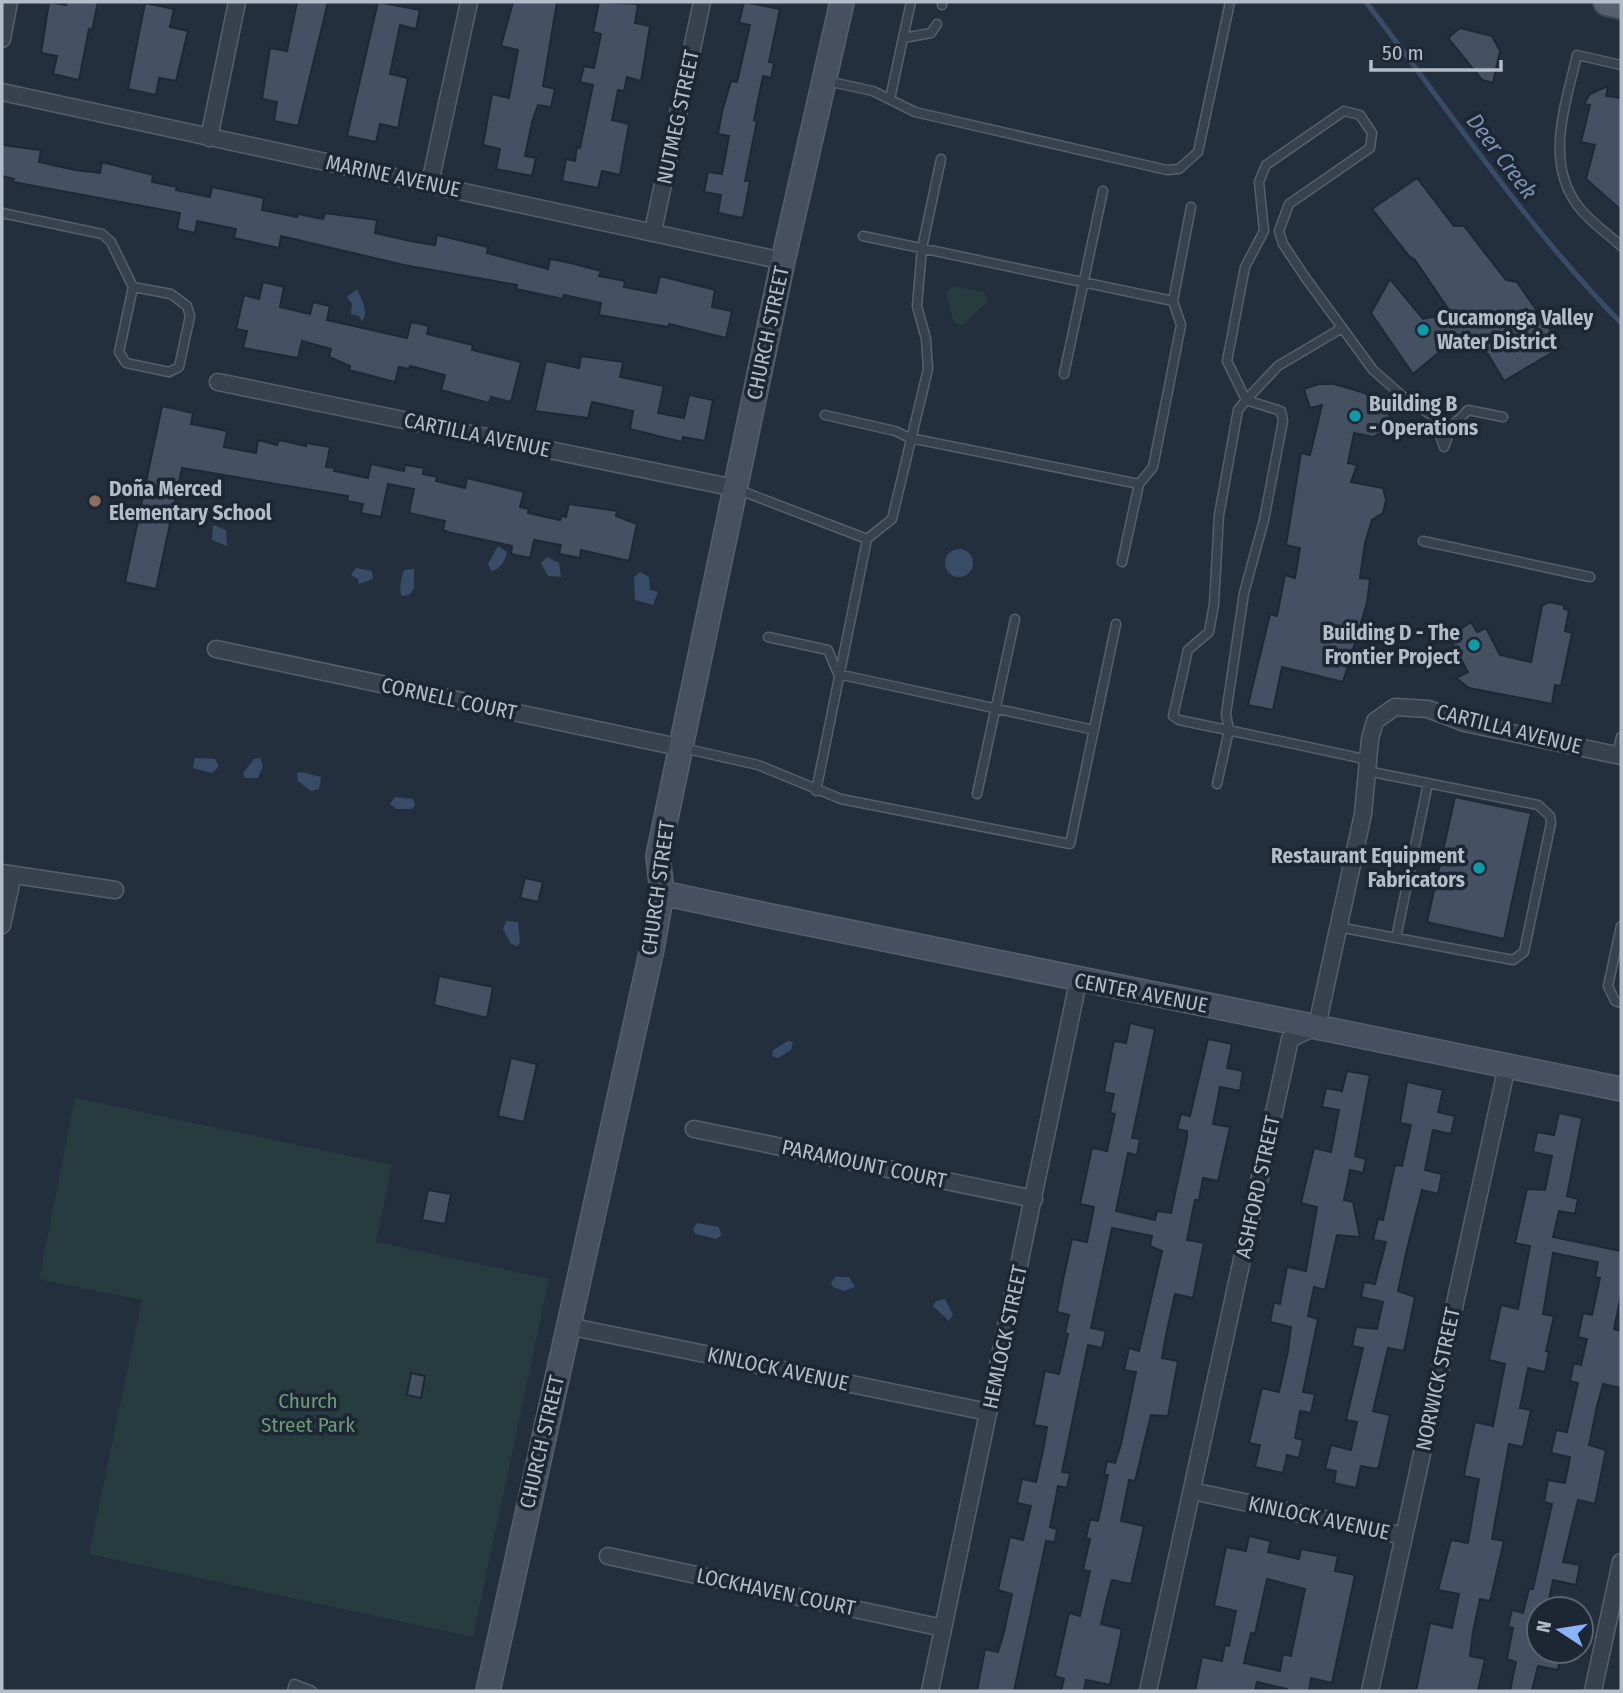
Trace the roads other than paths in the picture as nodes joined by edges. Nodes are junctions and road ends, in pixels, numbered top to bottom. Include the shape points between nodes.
1 (9, 2) edge
2 (237, 2) edge
3 (469, 2) edge
4 (702, 2) edge
5 (842, 2) edge
6 (911, 2) edge
7 (1230, 2) edge
8 (1608, 2) edge
9 (1621, 5) edge
10 (937, 24) dead end
11 (903, 38) junction
12 (2, 40) edge
13 (1621, 65) edge
14 (824, 81) junction
15 (2, 92) edge
16 (890, 99) junction
17 (209, 138) junction
18 (941, 159) dead end
19 (430, 183) junction
20 (1102, 191) dead end
21 (1191, 207) dead end
22 (2, 213) edge
23 (653, 231) junction
24 (1264, 231) junction
25 (1279, 231) junction
26 (863, 236) dead end
27 (1621, 246) edge
28 (922, 248) junction
29 (783, 261) junction
30 (1083, 282) junction
31 (133, 286) junction
32 (1172, 301) junction
33 (1342, 328) junction
34 (1064, 374) dead end
35 (218, 382) dead end
36 (1246, 400) junction
37 (825, 415) dead end
38 (1503, 417) dead end
39 (910, 438) junction
40 (1139, 485) junction
41 (735, 488) junction
42 (866, 540) junction
43 (1423, 541) dead end
44 (1122, 562) dead end
45 (1590, 577) dead end
46 (1015, 619) dead end
47 (1116, 624) dead end
48 (768, 637) dead end
49 (216, 649) dead end
50 (838, 674) junction
51 (995, 708) junction
52 (1094, 730) junction
53 (1230, 730) junction
54 (1621, 737) edge
55 (683, 748) junction
56 (1619, 756) edge
57 (1368, 765) junction
58 (1428, 783) junction
59 (1217, 784) dead end
60 (816, 791) junction
61 (977, 794) dead end
62 (7, 874) edge
63 (116, 890) dead end
64 (662, 893) junction
65 (2, 925) edge
66 (1621, 926) edge
67 (1338, 928) junction
68 (1396, 938) junction
69 (1078, 982) junction
70 (1621, 1003) edge
71 (1317, 1026) junction
72 (1507, 1066) junction
73 (1621, 1089) edge
74 (694, 1129) dead end
75 (1034, 1199) junction
76 (568, 1326) junction
77 (988, 1412) junction
78 (1192, 1492) junction
79 (1404, 1536) junction
80 (608, 1556) dead end
81 (1621, 1562) edge
82 (943, 1628) junction
83 (292, 1691) edge
84 (312, 1691) edge
85 (488, 1691) edge
86 (930, 1691) edge
87 (1148, 1691) edge
88 (1370, 1691) edge
89 (1593, 1691) edge

1 - 12 street
2 - 17 street
3 - 19 street
4 - 23 street, NUTMEG STREET
5 - 14 street, CHURCH STREET
6 - 11 lane
7 - 16 lane via 1198,152 1179,169 915,113
8 - 9 main road
10 - 11 lane via 931,33
11 - 16 lane
13 - 27 lane via 1577,55 1559,158 1566,186 1579,207
14 - 16 lane
14 - 29 street, CHURCH STREET
15 - 17 street, MARINE AVENUE
17 - 19 street, MARINE AVENUE
18 - 28 lane
19 - 23 street, MARINE AVENUE
20 - 30 lane
21 - 32 lane
22 - 31 lane via 102,234 111,242
23 - 29 street, MARINE AVENUE
24 - 25 lane
24 - 25 lane via 1259,182 1266,165 1344,111 1360,115 1372,133 1370,148 1289,204
24 - 36 lane via 1245,267 1227,361
25 - 33 lane via 1283,244
26 - 28 lane
28 - 30 lane
28 - 39 lane via 917,306 928,369
29 - 41 street, CHURCH STREET
30 - 32 lane
30 - 34 lane
31 - 31 lane via 120,352 126,363 169,372 179,367 190,316 187,306 171,294
32 - 40 lane via 1181,325 1153,467
33 - 36 lane via 1278,366
33 - 38 lane via 1373,370 1433,416 1444,447 1452,426 1468,410
35 - 41 street, CARTILLA AVENUE
36 - 53 lane via 1281,411 1283,421 1244,593 1226,715
36 - 53 lane via 1238,410 1219,515 1209,632 1188,650 1174,716
37 - 39 lane
39 - 40 lane
39 - 42 lane via 892,519
40 - 44 lane
41 - 42 lane
41 - 55 street, CHURCH STREET
42 - 50 lane
43 - 45 lane
46 - 51 lane
47 - 52 lane
48 - 50 lane via 828,650
49 - 55 street, CORNELL COURT
50 - 51 lane
50 - 60 lane
51 - 52 lane
51 - 61 lane
52 - 60 lane via 1070,844
53 - 57 lane
53 - 59 lane
54 - 56 lane
55 - 60 lane via 758,765
55 - 64 street, CHURCH STREET via 658,856
56 - 57 street, CARTILLA AVENUE via 1465,723 1427,709 1395,707 1376,720
57 - 58 lane
57 - 67 street via 1363,814
58 - 68 lane
58 - 68 lane via 1538,805 1551,823 1520,957 1513,960
62 - 63 street
62 - 65 street
64 - 69 street, CENTER AVENUE
64 - 76 street, CHURCH STREET
66 - 70 lane via 1608,986 1615,1002
67 - 68 lane
67 - 71 street
69 - 71 street, CENTER AVENUE
69 - 75 street, HEMLOCK STREET
71 - 72 street, CENTER AVENUE
71 - 78 street, ASHFORD STREET via 1290,1039
72 - 73 street, CENTER AVENUE
72 - 79 street, NORWICK STREET
74 - 75 street, PARAMOUNT COURT
75 - 77 street, HEMLOCK STREET
76 - 77 street, KINLOCK AVENUE
76 - 85 street, CHURCH STREET
77 - 82 street, HEMLOCK STREET
78 - 79 street, KINLOCK AVENUE
78 - 87 street, ASHFORD STREET
79 - 88 street, NORWICK STREET
80 - 82 street, LOCKHAVEN COURT
81 - 89 street
82 - 86 street, HEMLOCK STREET
83 - 84 lane via 294,1684

